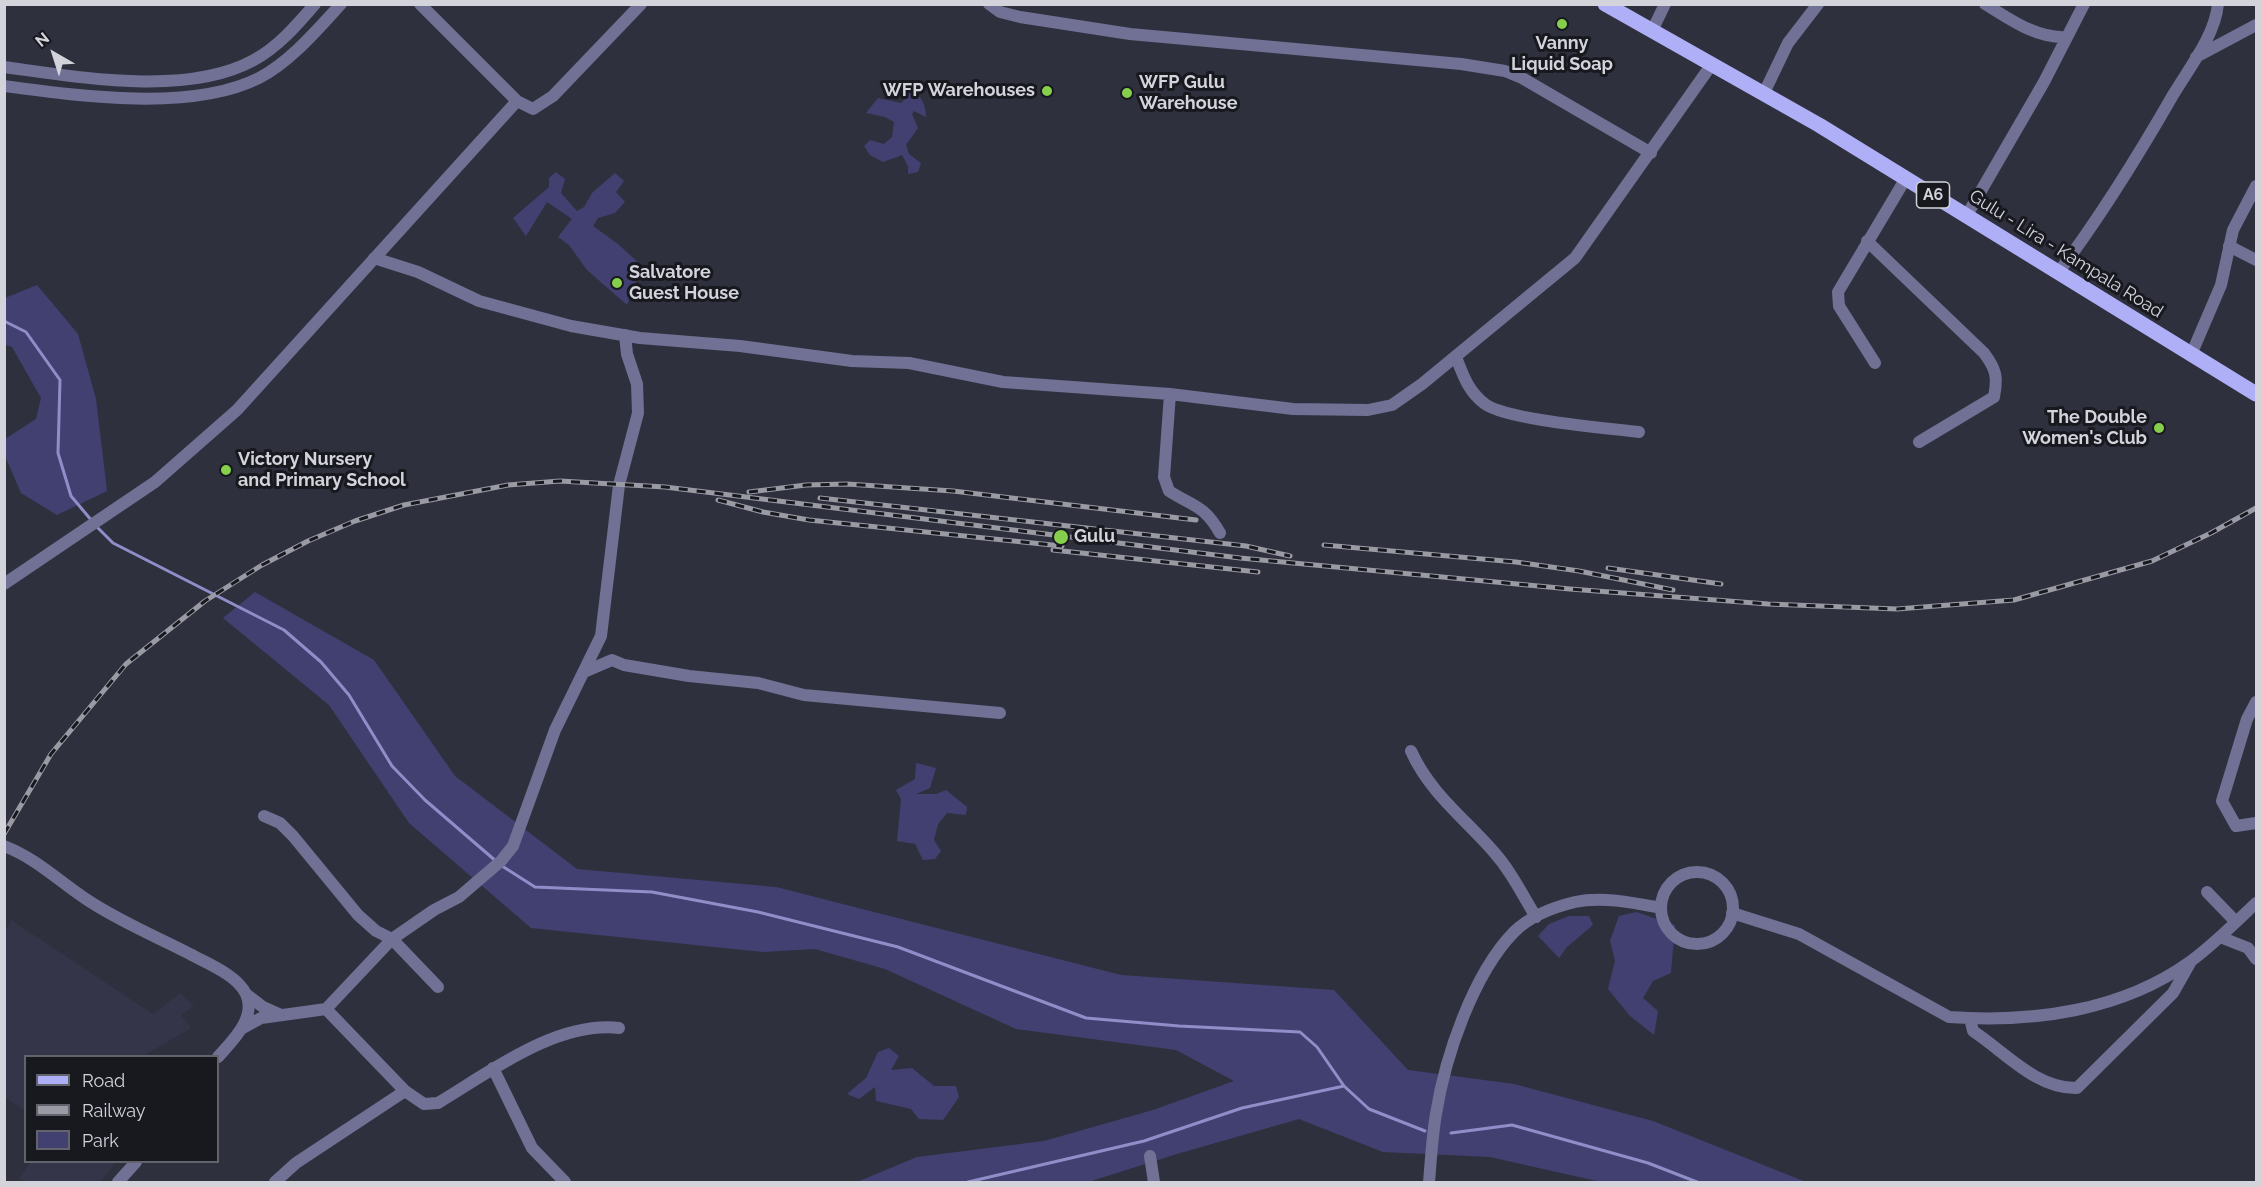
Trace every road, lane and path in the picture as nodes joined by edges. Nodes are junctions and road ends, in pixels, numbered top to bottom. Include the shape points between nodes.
1 (315, 4) edge
2 (341, 4) edge
3 (420, 4) edge
4 (641, 4) edge
5 (989, 4) edge
6 (1605, 4) edge
7 (1665, 4) edge
8 (1818, 4) edge
9 (1986, 4) edge
10 (2084, 4) edge
11 (2218, 4) edge
12 (2256, 25) edge
13 (1652, 31) junction
14 (2036, 34) junction
15 (2067, 37) junction
16 (2196, 57) junction
17 (2055, 59) junction
18 (1712, 64) junction
19 (4, 67) edge
20 (4, 86) edge
21 (1764, 93) junction
22 (517, 101) junction
23 (1651, 153) junction
24 (1906, 178) junction
25 (2256, 186) edge
26 (1967, 215) junction
27 (1868, 241) junction
28 (2229, 246) junction
29 (374, 258) junction
30 (2256, 260) edge
31 (2058, 273) junction
32 (625, 335) junction
33 (2191, 355) junction
34 (1456, 357) junction
35 (1875, 363) dead end
36 (1170, 394) junction
37 (2256, 394) edge
38 (1639, 432) dead end
39 (1919, 442) dead end
40 (1220, 533) dead end
41 (4, 584) edge
42 (601, 636) junction
43 (612, 660) junction
44 (584, 672) junction
45 (2256, 702) edge
46 (1000, 713) dead end
47 (1411, 751) dead end
48 (264, 816) dead end
49 (2256, 823) edge
50 (4, 846) edge
51 (2207, 892) dead end
52 (2256, 903) edge
53 (1661, 908) junction
54 (1731, 913) junction
55 (1536, 917) junction
56 (2236, 922) junction
57 (2220, 937) junction
58 (392, 939) junction
59 (2256, 959) edge
60 (2190, 961) junction
61 (438, 987) dead end
62 (246, 994) junction
63 (326, 1009) junction
64 (281, 1015) junction
65 (1970, 1018) junction
66 (619, 1028) dead end
67 (242, 1029) junction
68 (219, 1056) edge
69 (493, 1068) junction
70 (405, 1091) junction
71 (1150, 1156) dead end
72 (134, 1163) edge
73 (118, 1182) edge
74 (276, 1182) edge
75 (565, 1182) edge
76 (1154, 1182) edge
77 (1429, 1182) edge

1 - 19 street via 266,53 207,78 153,81
2 - 20 street via 291,54 261,77 218,94 160,99
3 - 22 street
4 - 22 street via 553,96 533,109
5 - 23 street via 1020,18 1130,34 1505,71
6 - 13 main road, Gulu - Lira - Kampala Road / A6
7 - 13 street
8 - 21 street via 1788,43
9 - 14 street
10 - 15 street
11 - 16 street
12 - 16 street
13 - 18 main road, Gulu - Lira - Kampala Road / A6
14 - 15 street
14 - 17 street
15 - 17 street
16 - 31 street via 2145,146
17 - 26 street
18 - 21 main road, Gulu - Lira - Kampala Road / A6
18 - 23 street
21 - 24 main road, Gulu - Lira - Kampala Road / A6
22 - 29 street
23 - 34 street via 1584,249
24 - 26 main road, Gulu - Lira - Kampala Road / A6
24 - 27 street
25 - 28 street
26 - 31 main road, Gulu - Lira - Kampala Road / A6
27 - 35 street via 1838,292 1839,306
27 - 39 street via 1996,369 1994,397
28 - 30 street
28 - 33 street via 2213,309
29 - 32 street via 418,272 479,301 571,326
29 - 41 street via 237,410 182,459 116,511
31 - 33 main road, Gulu - Lira - Kampala Road / A6
32 - 36 street via 852,361 909,363 1003,382
32 - 42 street via 637,384 638,413 619,485
33 - 37 main road, Gulu - Lira - Kampala Road / A6
34 - 36 street via 1392,405 1368,410 1293,409
34 - 38 street via 1469,389 1486,405 1547,420
36 - 40 street via 1164,477 1169,491 1199,506
42 - 43 street
42 - 44 street
43 - 44 street
43 - 46 street via 688,676 758,683 804,695
44 - 58 street via 555,730 513,846 459,897
45 - 49 street via 2222,801 2236,826
47 - 55 street via 1442,800 1507,868
48 - 58 street via 293,836 358,915
50 - 62 street via 26,856 121,920 214,967
51 - 56 street
52 - 56 street
53 - 54 street via 1670,932 1686,942 1704,943 1721,934
53 - 54 street via 1662,897 1672,881 1689,872 1708,873 1724,883 1732,900
53 - 55 street via 1605,900 1577,901
54 - 65 street via 1799,934 1949,1017
55 - 77 street via 1515,931 1493,958 1450,1050 1436,1115
56 - 57 street
57 - 59 street via 2248,948
57 - 60 street
58 - 61 street
58 - 63 street
60 - 65 street via 2156,982 2103,1004 2058,1014
60 - 65 street via 2173,993 2077,1088 2048,1084 1973,1031
62 - 64 street
62 - 67 street via 249,1009
63 - 64 street
63 - 70 street
64 - 67 street via 261,1018
66 - 69 street via 581,1029
67 - 68 street
69 - 70 street via 438,1103 424,1104
69 - 75 street via 532,1148
70 - 74 street via 296,1163
71 - 76 street
72 - 73 street

